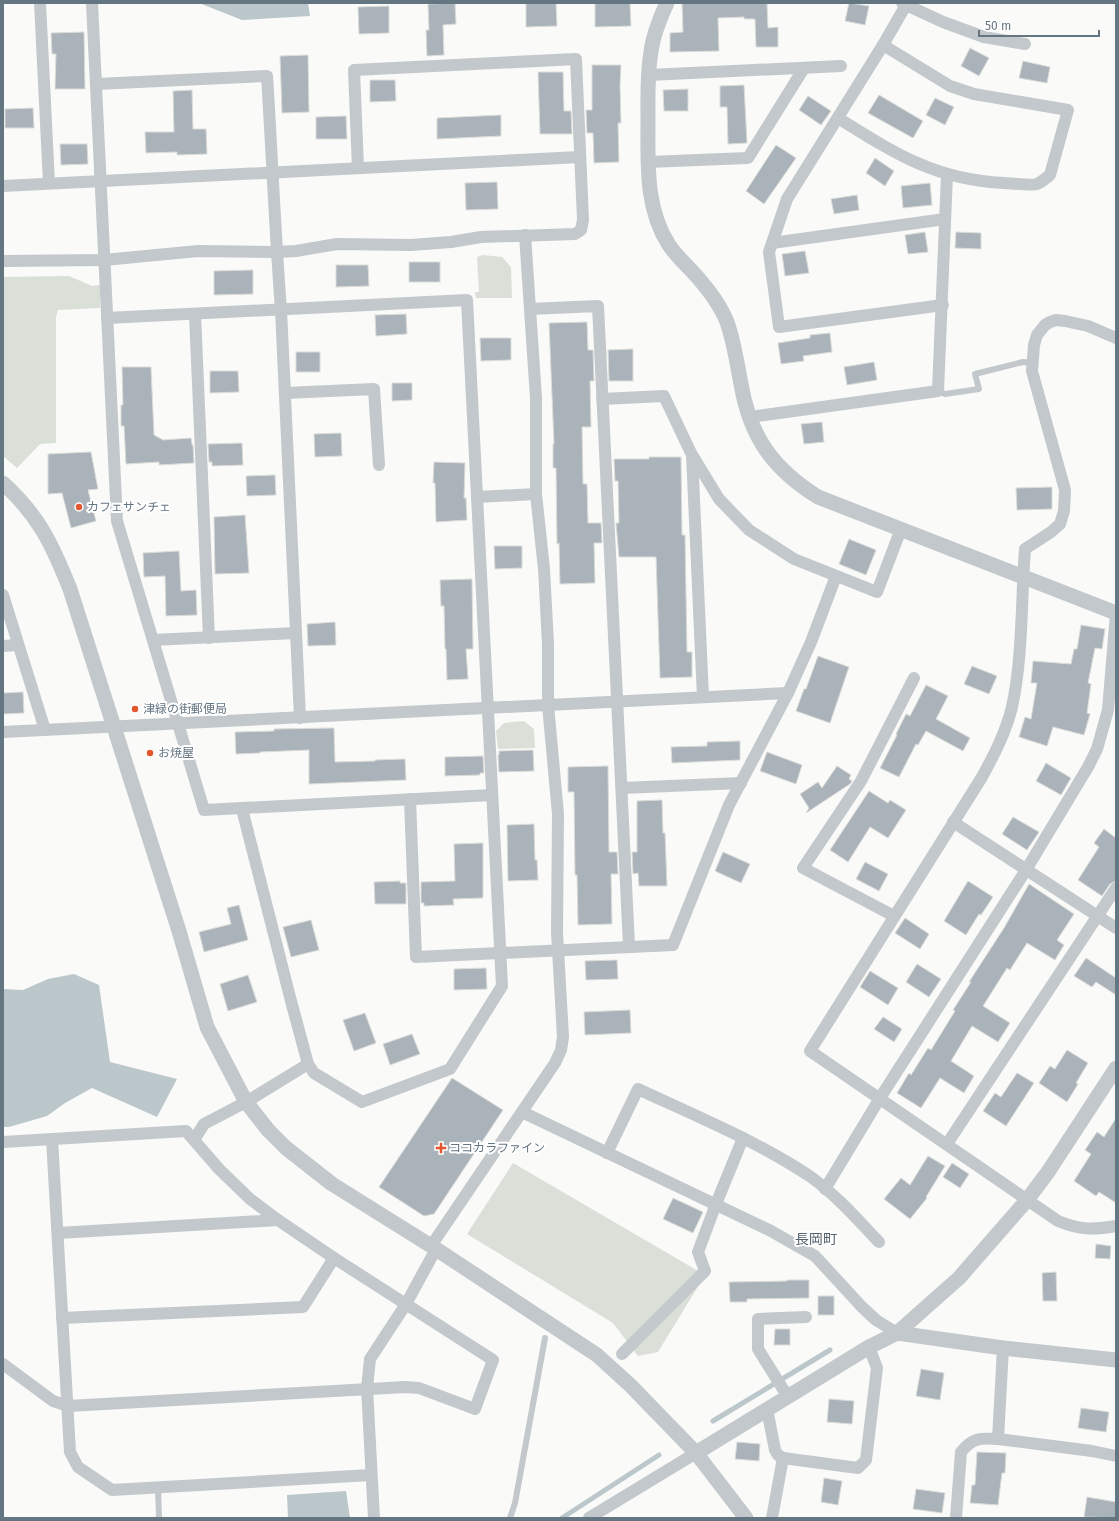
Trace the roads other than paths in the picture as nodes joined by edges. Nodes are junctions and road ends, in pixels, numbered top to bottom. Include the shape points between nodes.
1 (40, 3) edge
2 (92, 3) edge
3 (667, 3) edge
4 (904, 4) edge
5 (1025, 44) dead end
6 (883, 45) junction
7 (841, 66) dead end
8 (804, 68) junction
9 (649, 75) junction
10 (96, 84) junction
11 (838, 118) junction
12 (580, 157) junction
13 (648, 162) junction
14 (358, 168) junction
15 (274, 172) junction
16 (947, 175) junction
17 (101, 180) junction
18 (49, 183) junction
19 (3, 186) edge
20 (945, 219) junction
21 (525, 235) junction
22 (772, 243) junction
23 (276, 252) junction
24 (104, 260) junction
25 (3, 261) edge
26 (943, 305) junction
27 (530, 309) junction
28 (281, 310) junction
29 (195, 314) junction
30 (107, 318) junction
31 (1116, 338) edge
32 (1032, 363) junction
33 (938, 391) junction
34 (285, 394) junction
35 (602, 399) junction
36 (750, 417) junction
37 (691, 453) junction
38 (379, 465) dead end
39 (3, 483) edge
40 (536, 494) junction
41 (477, 497) junction
42 (901, 529) junction
43 (836, 576) junction
44 (1023, 576) junction
45 (3, 595) edge
46 (1116, 613) edge
47 (296, 633) junction
48 (209, 638) junction
49 (153, 640) junction
50 (18, 645) junction
51 (3, 646) edge
52 (914, 678) dead end
53 (788, 693) junction
54 (703, 698) junction
55 (617, 702) junction
56 (548, 705) junction
57 (488, 708) junction
58 (300, 718) junction
59 (178, 724) junction
60 (113, 728) junction
61 (45, 730) junction
62 (3, 732) edge
63 (741, 783) junction
64 (622, 788) junction
65 (492, 795) junction
66 (410, 799) junction
67 (242, 809) junction
68 (953, 822) junction
69 (1026, 870) junction
70 (1116, 888) edge
71 (894, 916) junction
72 (1098, 916) junction
73 (1116, 928) edge
74 (629, 946) junction
75 (559, 951) junction
76 (500, 953) junction
77 (308, 1064) junction
78 (1116, 1068) edge
79 (880, 1098) junction
80 (246, 1102) junction
81 (522, 1112) junction
82 (743, 1138) junction
83 (52, 1139) junction
84 (194, 1140) junction
85 (3, 1142) edge
86 (947, 1144) junction
87 (607, 1153) junction
88 (825, 1189) junction
89 (1027, 1200) junction
90 (716, 1204) junction
91 (278, 1220) junction
92 (1116, 1226) edge
93 (58, 1233) junction
94 (879, 1242) dead end
95 (434, 1248) junction
96 (334, 1258) junction
97 (406, 1304) junction
98 (806, 1317) dead end
99 (62, 1318) junction
100 (897, 1333) junction
101 (545, 1338) dead end
102 (869, 1347) junction
103 (1003, 1348) junction
104 (622, 1354) dead end
105 (1116, 1360) edge
106 (3, 1364) edge
107 (367, 1388) junction
108 (786, 1393) junction
109 (68, 1406) junction
110 (767, 1409) junction
111 (998, 1439) junction
112 (696, 1453) junction
113 (1116, 1456) edge
114 (783, 1458) junction
115 (371, 1475) junction
116 (158, 1487) junction
117 (159, 1518) edge
118 (374, 1518) edge
119 (510, 1518) edge
120 (589, 1518) edge
121 (746, 1518) edge
122 (772, 1518) edge
123 (956, 1518) edge

1 - 18 street
2 - 10 street
3 - 9 street via 656,31
4 - 5 street via 984,37
4 - 6 street
6 - 11 street
6 - 16 street via 950,86 974,94 1068,110 1050,175 1037,184 982,182
7 - 8 street
8 - 9 street
8 - 13 street via 748,158
9 - 13 street
10 - 15 street via 267,76
10 - 17 street
11 - 16 street via 889,150
11 - 22 street via 787,199
12 - 14 street
12 - 14 street via 576,59 354,70
12 - 21 street via 583,220 581,230 575,234
13 - 36 street via 651,197 660,229 669,246 714,297 726,321
14 - 15 street
15 - 17 street
15 - 23 street
16 - 20 street
17 - 18 street
17 - 24 street
18 - 19 street
20 - 22 street
20 - 26 street
21 - 23 street via 411,245 337,244
21 - 27 street
22 - 26 street via 769,252 779,327
23 - 24 street via 198,251
23 - 28 street
24 - 25 street
24 - 30 street
26 - 33 street
27 - 35 street via 598,306
27 - 40 street via 536,398
28 - 29 street
28 - 34 street
28 - 41 street via 467,300
29 - 30 street
29 - 48 street
30 - 49 street via 117,521
31 - 32 street via 1088,326 1064,321 1050,322 1038,335
32 - 33 lane via 1023,362 975,374 979,389 945,394
32 - 44 street via 1032,371 1065,490 1064,511 1060,524 1025,549
33 - 36 street
34 - 38 street via 374,389
34 - 47 street
35 - 37 street via 664,396
35 - 55 street
36 - 42 street via 769,455 804,488 834,504
37 - 43 street via 718,499 749,530 794,559
37 - 54 street
39 - 60 street via 24,504 51,544 70,588
40 - 41 street
40 - 56 street via 544,569
41 - 57 street
42 - 43 street via 878,592
42 - 44 street
43 - 53 street
44 - 46 street
44 - 68 street via 1018,664 1011,708 998,749
45 - 50 street
46 - 69 street via 1108,710 1097,748 1081,780
47 - 48 street
47 - 58 street
48 - 49 street
49 - 59 street
50 - 51 street
50 - 61 street
52 - 71 street via 861,781 803,868
53 - 54 street
53 - 63 street
54 - 55 street
55 - 56 street
55 - 64 street
56 - 57 street
56 - 75 street via 558,814
57 - 58 street
57 - 65 street
58 - 59 street
59 - 60 street
59 - 67 street via 204,810
60 - 61 street
60 - 80 street via 207,1026
61 - 62 street
63 - 64 street
63 - 74 street via 729,805 673,945
64 - 74 street
65 - 66 street
65 - 76 street
66 - 67 street
66 - 76 street via 416,957
67 - 77 street
68 - 69 street
68 - 71 street
69 - 72 street
69 - 79 street
70 - 72 street
71 - 79 street via 810,1051
72 - 73 street
72 - 86 street
74 - 75 street
75 - 76 street
75 - 81 street via 563,1023 561,1050
76 - 77 street via 502,986 450,1068 362,1102 314,1073
77 - 80 street
78 - 89 street
79 - 86 street
79 - 88 street
80 - 84 street via 204,1124
80 - 95 street via 268,1130 312,1169 350,1196
81 - 87 street
81 - 95 street
82 - 87 street via 638,1089
82 - 88 street via 810,1177
82 - 90 street
83 - 84 street via 186,1131
83 - 85 street
83 - 93 street
84 - 91 street via 250,1199
86 - 89 street
87 - 90 street
88 - 94 street via 846,1206
89 - 92 street via 1058,1221 1074,1227 1088,1229
89 - 100 street via 959,1278
90 - 100 street via 815,1256 862,1307 876,1320
90 - 104 street via 698,1252 705,1271
91 - 93 street
91 - 96 street
93 - 99 street
95 - 97 street
95 - 112 street via 597,1355
96 - 97 street
96 - 99 street via 303,1307
97 - 107 street via 370,1359
97 - 107 street via 493,1360 475,1408 419,1388
98 - 108 street via 758,1319 758,1348
99 - 109 street
100 - 102 street
100 - 103 street
101 - 119 lane via 515,1503
102 - 108 street
102 - 114 street via 877,1368 866,1460 858,1468
103 - 105 street
103 - 111 street
106 - 109 street via 54,1401
107 - 109 street
107 - 115 street
108 - 110 street
109 - 116 street via 70,1452 78,1466 112,1490
110 - 112 street
110 - 114 street via 775,1450
111 - 113 street
111 - 123 street via 980,1438 961,1452
112 - 120 street
112 - 121 street
114 - 122 street
115 - 116 street
115 - 118 street
116 - 117 lane

